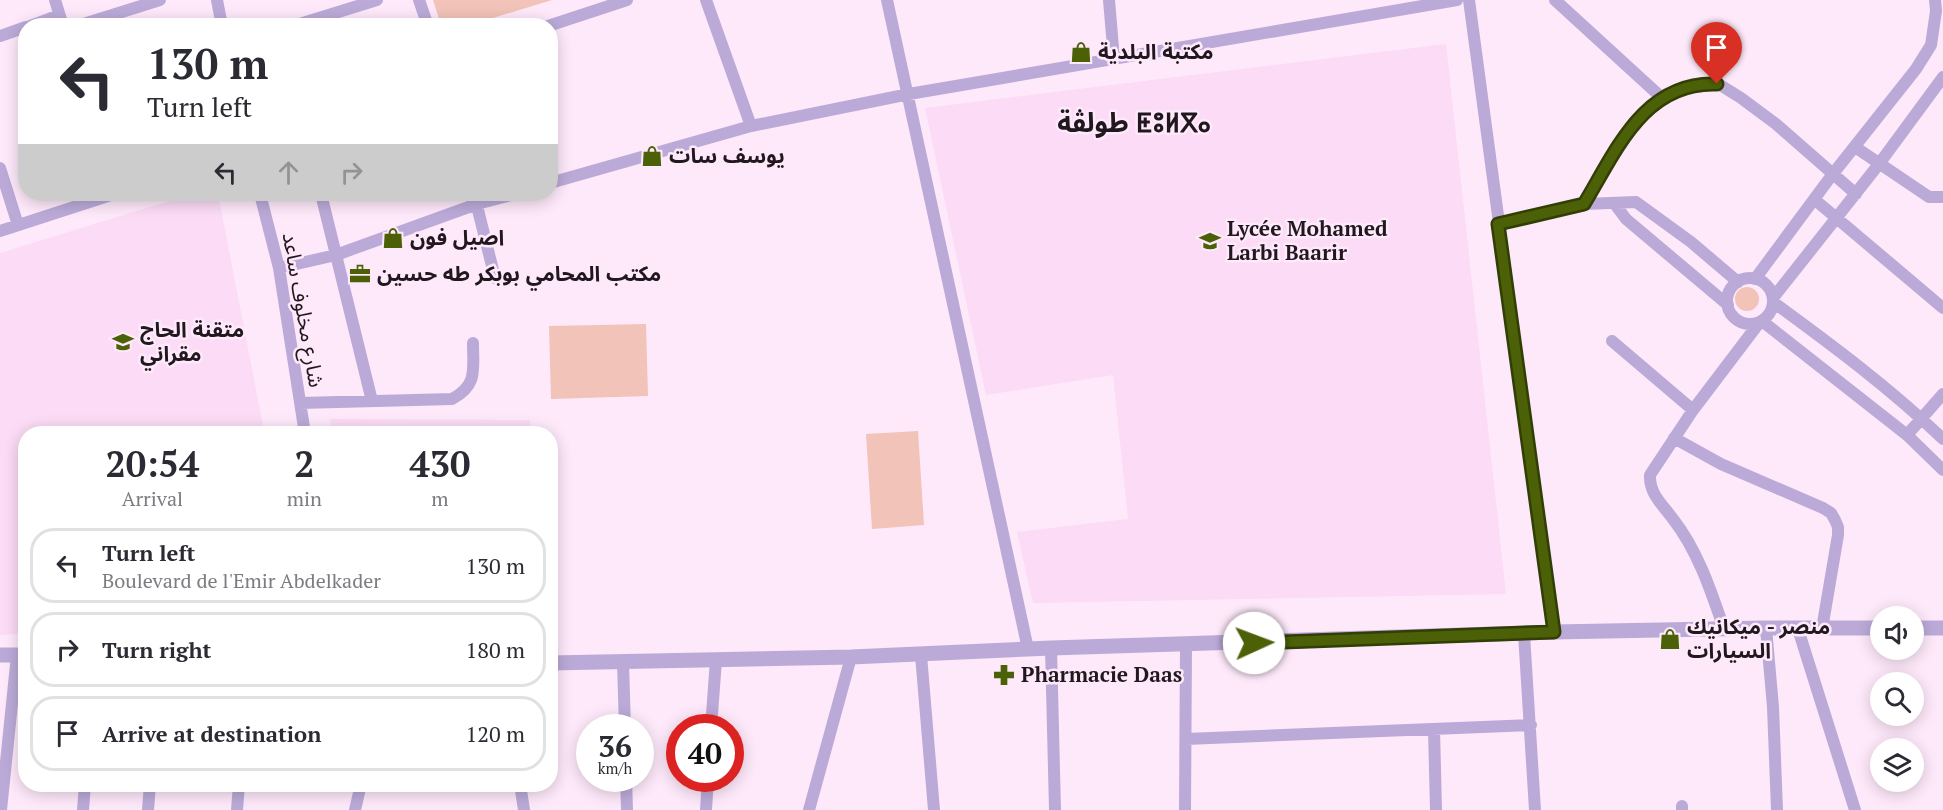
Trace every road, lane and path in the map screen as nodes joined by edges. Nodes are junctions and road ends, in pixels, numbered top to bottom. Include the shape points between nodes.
1 (55, 0) edge
2 (160, 0) edge
3 (217, 0) edge
4 (377, 0) edge
5 (419, 0) edge
6 (627, 0) edge
7 (706, 0) edge
8 (887, 0) edge
9 (1109, 0) edge
10 (1457, 0) edge
11 (1469, 0) edge
12 (1556, 0) edge
13 (1935, 0) edge
14 (60, 18) edge
15 (103, 18) edge
16 (220, 18) edge
17 (319, 18) edge
18 (425, 18) edge
19 (558, 23) edge
20 (18, 30) edge
21 (0, 36) edge
22 (1937, 48) edge
23 (1114, 59) junction
24 (1943, 77) edge
25 (909, 94) junction
26 (1661, 97) junction
27 (751, 126) junction
28 (1855, 147) junction
29 (1879, 164) junction
30 (0, 168) edge
31 (1832, 176) junction
32 (558, 181) edge
33 (1856, 194) junction
34 (1943, 197) edge
35 (1814, 199) junction
36 (92, 201) edge
37 (262, 201) edge
38 (323, 201) edge
39 (471, 201) edge
40 (476, 201) edge
41 (1636, 202) junction
42 (1614, 203) junction
43 (1584, 204) junction
44 (1837, 218) junction
45 (1626, 219) junction
46 (1498, 224) junction
47 (18, 225) junction
48 (0, 231) edge
49 (336, 255) junction
50 (279, 268) junction
51 (495, 278) dead end
52 (1755, 279) junction
53 (1738, 282) junction
54 (1773, 300) junction
55 (1728, 305) junction
56 (1943, 308) edge
57 (1760, 322) junction
58 (1612, 340) dead end
59 (473, 343) dead end
60 (1943, 394) edge
61 (372, 401) junction
62 (300, 402) junction
63 (1693, 410) junction
64 (1922, 418) junction
65 (304, 426) edge
66 (1907, 435) junction
67 (1674, 438) junction
68 (1943, 439) edge
69 (1943, 470) edge
70 (1943, 627) edge
71 (1766, 628) junction
72 (1822, 628) junction
73 (1870, 628) edge
74 (1924, 628) edge
75 (1724, 629) junction
76 (1798, 629) junction
77 (1554, 632) junction
78 (1524, 634) junction
79 (1186, 645) junction
80 (1051, 648) junction
81 (1028, 649) junction
82 (0, 655) edge
83 (18, 655) edge
84 (921, 655) junction
85 (851, 657) junction
86 (716, 660) junction
87 (558, 663) edge
88 (623, 663) junction
89 (18, 678) edge
90 (625, 714) edge
91 (712, 714) edge
92 (1531, 725) junction
93 (1434, 729) junction
94 (1186, 739) junction
95 (84, 792) edge
96 (149, 792) edge
97 (238, 792) edge
98 (359, 792) edge
99 (521, 792) edge
100 (626, 792) edge
101 (707, 792) edge
102 (1, 810) edge
103 (83, 810) edge
104 (148, 810) edge
105 (237, 810) edge
106 (355, 810) edge
107 (524, 810) edge
108 (627, 810) edge
109 (706, 810) edge
110 (809, 810) edge
111 (934, 810) edge
112 (1055, 810) edge
113 (1185, 810) edge
114 (1436, 810) edge
115 (1535, 810) edge
116 (1777, 810) edge
117 (1855, 810) edge

1 - 14 street
2 - 15 street
3 - 16 street
4 - 17 street
5 - 18 street
6 - 19 street
7 - 27 street
8 - 25 street
9 - 23 street
10 - 23 street
11 - 46 street
12 - 26 street
13 - 22 street
20 - 21 street
22 - 28 street
23 - 25 street
24 - 29 street
25 - 27 street
25 - 81 street
26 - 31 street via 1702,83 1717,84 1776,124
26 - 43 street via 1633,123
27 - 32 street
28 - 29 street
28 - 31 street
29 - 33 street
29 - 34 street via 1929,197
30 - 47 street
31 - 33 street
31 - 35 street
33 - 44 street
35 - 44 street
35 - 52 street
36 - 47 street
37 - 50 street, شارع مخلوف ساعد
38 - 49 street
39 - 49 street
40 - 51 street
41 - 42 street
41 - 45 street
41 - 53 street
42 - 43 street
42 - 45 street
43 - 46 street
44 - 54 street
44 - 56 street
45 - 55 street
46 - 77 street
47 - 48 street
49 - 50 street
49 - 61 street
50 - 62 street, شارع مخلوف ساعد
52 - 53 street
52 - 54 street via 1770,289
53 - 55 street via 1728,296
54 - 57 street via 1772,310
54 - 64 street
55 - 57 street via 1736,319 1751,324
57 - 63 street
57 - 66 street
58 - 63 street
59 - 61 street via 472,381 452,399
60 - 64 street
61 - 62 street
62 - 65 street, شارع مخلوف ساعد
63 - 67 street
64 - 66 street
64 - 68 street
66 - 69 street
67 - 72 street via 1721,464 1831,513 1838,535
67 - 75 street via 1650,475 1650,482 1656,499 1696,556
70 - 74 street
71 - 75 street
71 - 76 street
71 - 116 street
72 - 73 street
72 - 76 street
75 - 77 street
76 - 117 street
77 - 78 street
78 - 79 street
78 - 92 street
79 - 80 street
79 - 94 street
80 - 81 street
80 - 112 street
81 - 84 street
82 - 83 street
84 - 85 street
84 - 111 street
85 - 86 street
85 - 110 street
86 - 88 street
86 - 91 street
87 - 88 street
88 - 90 street
89 - 102 street
92 - 93 street
92 - 115 street
93 - 94 street
93 - 114 street
94 - 113 street
95 - 103 street
96 - 104 street
97 - 105 street
98 - 106 street
99 - 107 street
100 - 108 street
101 - 109 street

